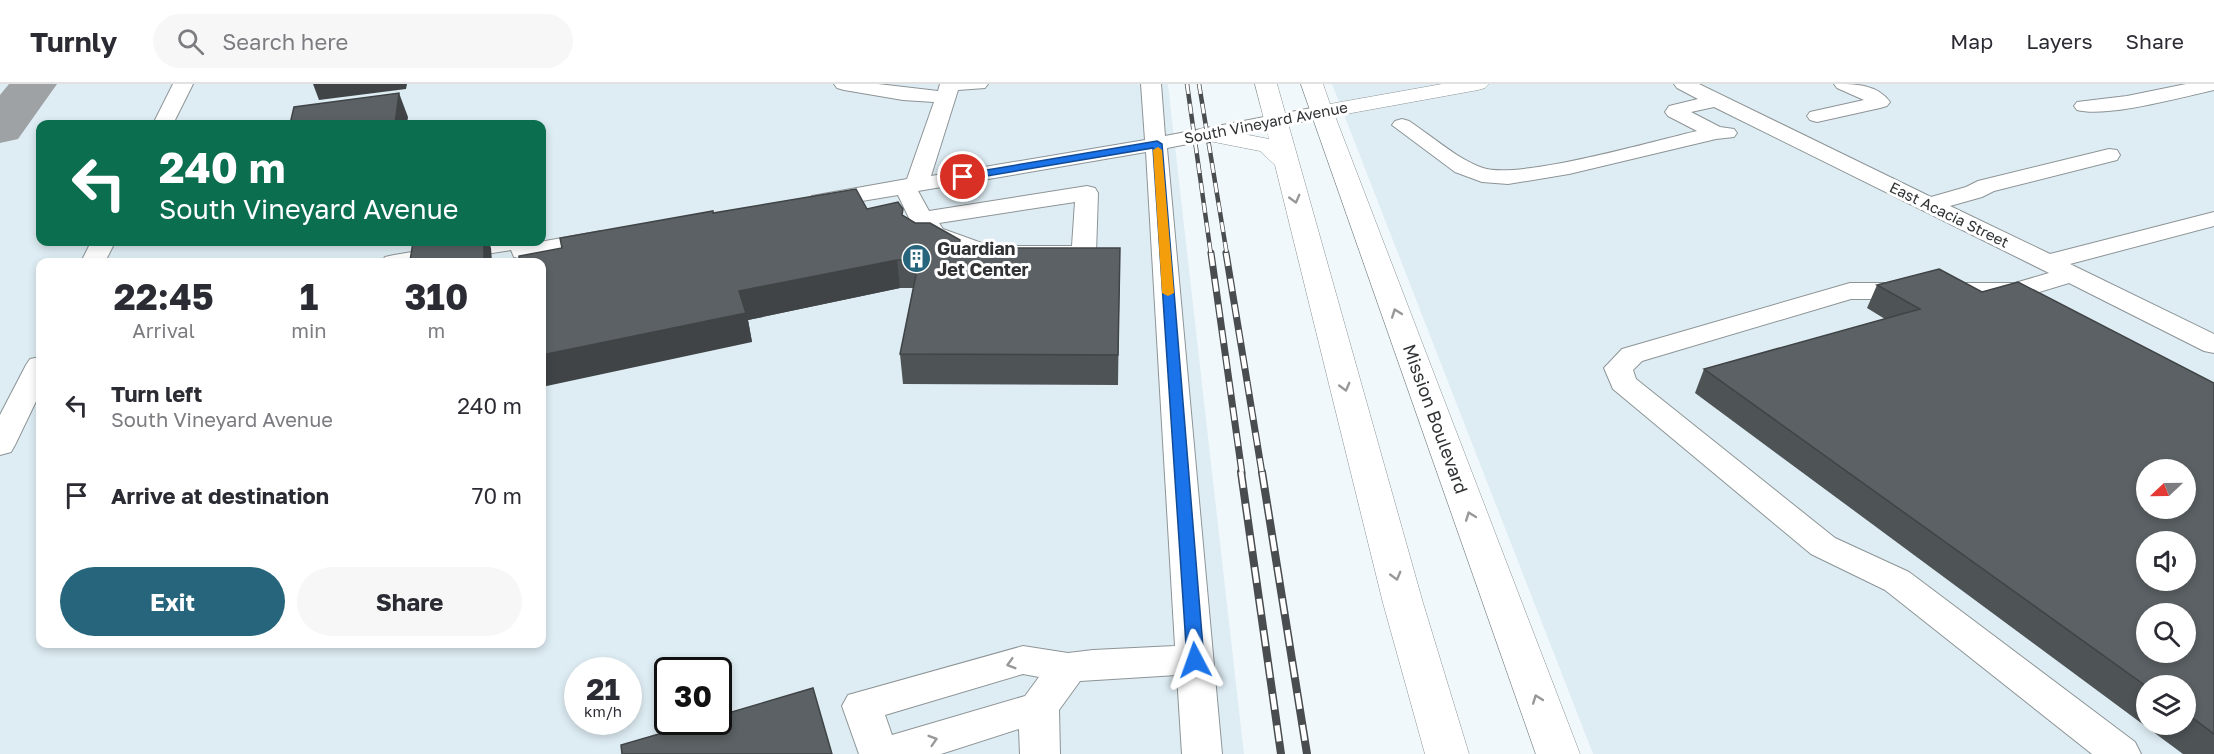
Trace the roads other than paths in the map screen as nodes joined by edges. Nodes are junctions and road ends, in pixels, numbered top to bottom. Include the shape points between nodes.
1 (183, 84) edge
2 (844, 84) edge
3 (978, 84) edge
4 (1151, 84) edge
5 (1266, 84) edge
6 (1312, 84) edge
7 (1478, 84) edge
8 (1684, 84) edge
9 (1844, 84) edge
10 (2214, 84) edge
11 (948, 90) edge
12 (1717, 100) junction
13 (2084, 106) dead end
14 (1322, 112) junction
15 (1817, 116) dead end
16 (165, 120) edge
17 (1274, 122) junction
18 (1402, 125) dead end
19 (1768, 126) junction
20 (1716, 133) junction
21 (1207, 134) junction
22 (1157, 144) junction
23 (2109, 155) dead end
24 (1285, 161) junction
25 (911, 185) junction
26 (797, 205) edge
27 (1928, 205) junction
28 (922, 219) junction
29 (2214, 219) edge
30 (626, 234) edge
31 (546, 242) edge
32 (512, 246) edge
33 (423, 258) edge
34 (2046, 263) junction
35 (2070, 275) junction
36 (2016, 291) junction
37 (2048, 308) edge
38 (2214, 345) edge
39 (36, 373) edge
40 (0, 445) edge
41 (1195, 660) junction
42 (1068, 668) junction
43 (1039, 707) junction
44 (1040, 754) edge
45 (1202, 754) edge
46 (1447, 754) edge
47 (1558, 754) edge
48 (2121, 754) edge

1 - 16 street
2 - 11 street via 903,94
3 - 11 street
4 - 22 street
5 - 17 main road
6 - 14 main road, Mission Boulevard
7 - 14 main road, South Vineyard Avenue
8 - 12 street, East Acacia Street
9 - 15 street via 1880,102
10 - 13 street via 2127,102
11 - 25 street
12 - 19 street, East Acacia Street
12 - 20 street via 1675,112
14 - 17 street, South Vineyard Avenue
47 -> 14 main road, Mission Boulevard
17 - 21 street, South Vineyard Avenue
17 - 24 main road
18 - 20 street via 1463,167 1482,175 1508,177
19 - 20 street
19 - 27 street, East Acacia Street
21 - 22 street, South Vineyard Avenue
21 - 24 main road via 1268,146
22 - 25 street, South Vineyard Avenue
22 - 41 street
23 - 27 street
24 -> 46 main road
25 - 26 street, South Vineyard Avenue
25 - 28 street
27 - 34 street, East Acacia Street
28 - 28 street via 935,234 987,254 1084,253 1088,193
29 - 34 street
30 - 31 street
32 - 33 street
34 - 35 street, East Acacia Street
35 - 36 street
35 - 38 street, East Acacia Street
36 - 37 street
36 - 48 street via 1850,291 1632,355 1618,368 1623,383 1823,546 1897,581
39 - 40 street
41 - 42 street
41 - 45 street
42 - 43 street
42 -> 43 street via 1023,660 862,706 877,749 896,752
43 - 44 street

